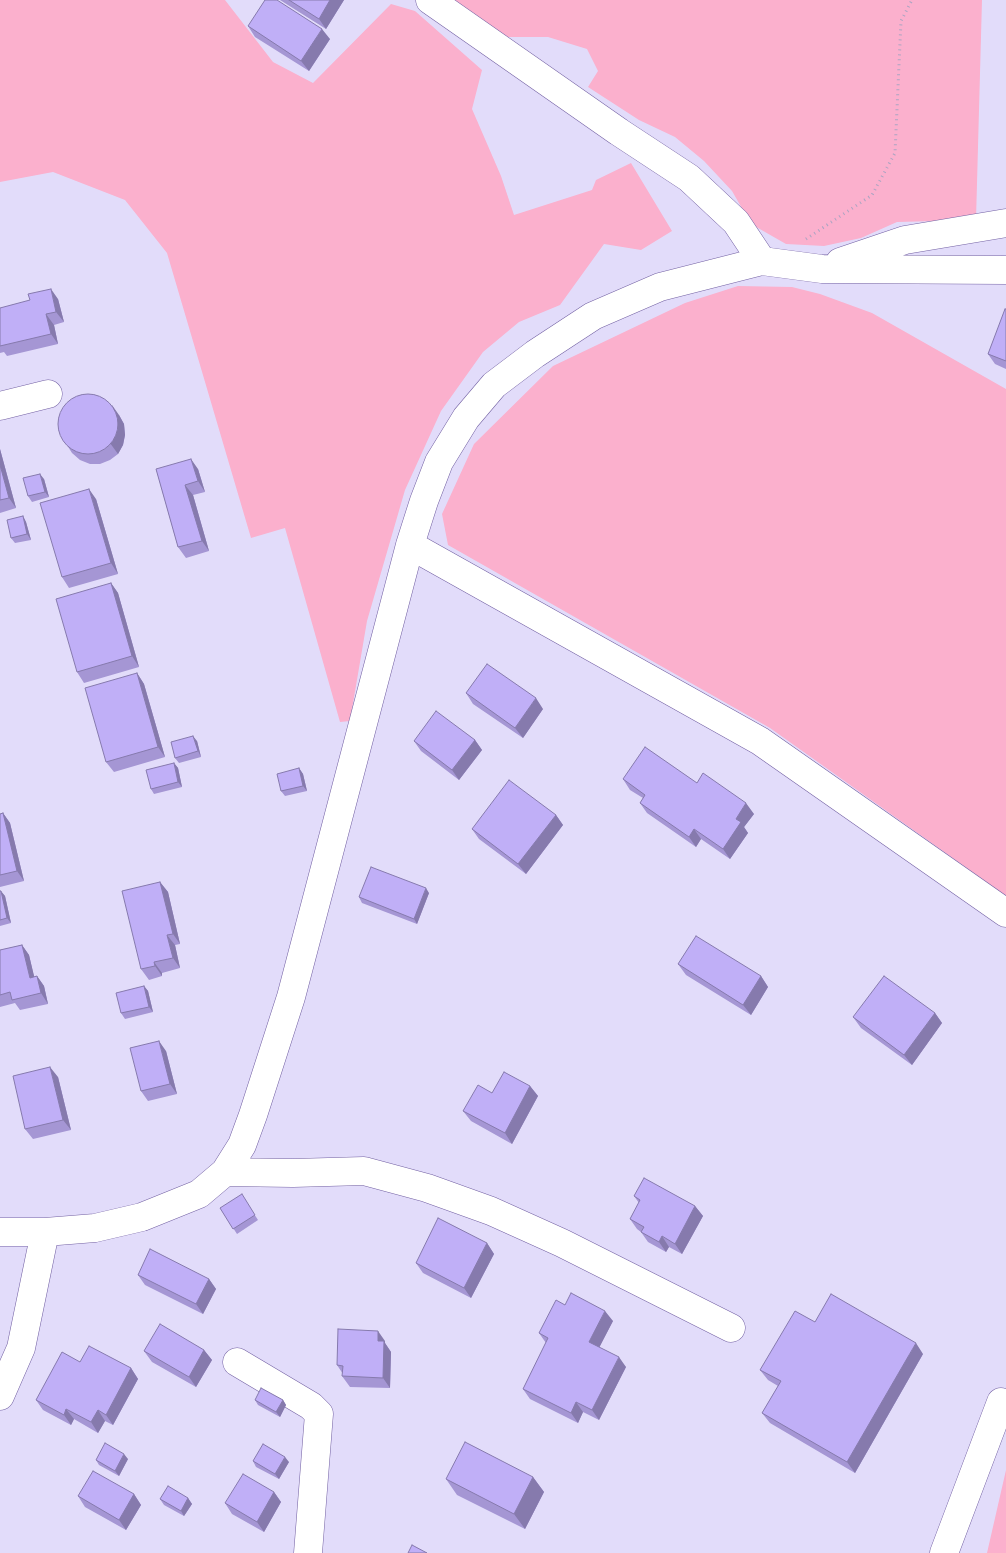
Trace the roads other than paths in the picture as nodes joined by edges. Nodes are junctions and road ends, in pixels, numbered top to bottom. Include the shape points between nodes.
1 (430, 0) edge
2 (1006, 223) edge
3 (767, 261) junction
4 (822, 269) junction
5 (1006, 270) edge
6 (48, 394) dead end
7 (0, 406) edge
8 (410, 545) junction
9 (1006, 913) edge
10 (225, 1172) junction
11 (0, 1232) edge
12 (46, 1232) junction
13 (731, 1328) dead end
14 (237, 1362) dead end
15 (0, 1396) edge
16 (1002, 1402) dead end
17 (308, 1553) edge
18 (944, 1553) edge

1 - 3 street via 689,178 736,222
2 - 4 street via 905,240
3 - 4 street
3 - 8 street via 660,287 592,316 494,385 466,418 439,462
4 - 5 street
6 - 7 street
8 - 9 street via 760,741
8 - 10 street via 291,997 242,1145
10 - 12 street via 199,1194 142,1217 95,1228
10 - 13 street via 364,1171 427,1188 491,1211 562,1243
11 - 12 street
12 - 15 street via 21,1348
14 - 17 street via 319,1414
16 - 18 street

